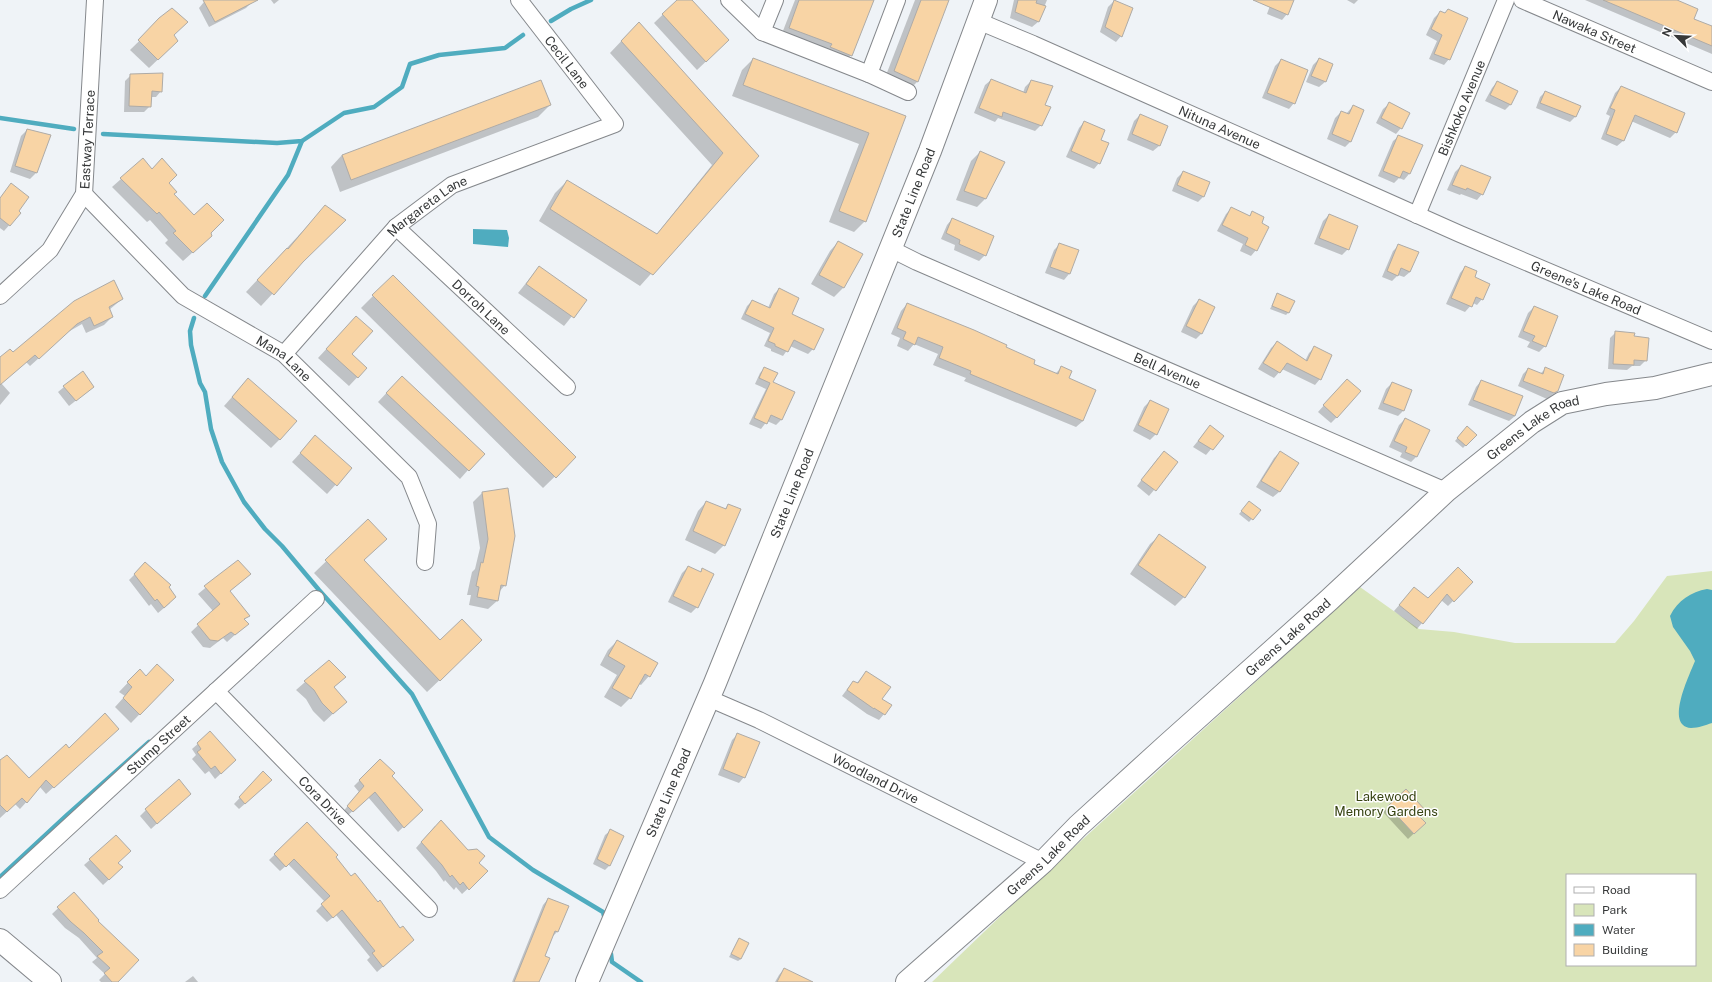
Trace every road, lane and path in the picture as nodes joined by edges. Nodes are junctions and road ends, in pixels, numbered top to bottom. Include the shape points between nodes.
1 (95, 0) edge
2 (519, 0) edge
3 (729, 0) edge
4 (775, 0) edge
5 (897, 0) edge
6 (986, 0) edge
7 (1506, 0) edge
8 (1522, 0) edge
9 (978, 21) junction
10 (762, 32) junction
11 (868, 74) junction
12 (1712, 82) edge
13 (908, 92) dead end
14 (615, 124) joint
15 (84, 194) junction
16 (1417, 215) junction
17 (396, 227) junction
18 (1460, 234) joint
19 (891, 248) junction
20 (0, 296) edge
21 (1712, 341) edge
22 (284, 354) junction
23 (1712, 374) edge
24 (567, 387) dead end
25 (1446, 491) junction
26 (425, 562) dead end
27 (316, 599) dead end
28 (216, 691) junction
29 (708, 698) junction
30 (1043, 862) junction
31 (0, 890) edge
32 (429, 909) dead end
33 (0, 940) edge
34 (50, 982) edge
35 (587, 982) edge
36 (907, 982) edge

1 - 15 street, Eastway Terrace
2 - 14 street, Cecil Lane
3 - 10 street
4 - 10 street
5 - 11 street
6 - 9 street, State Line Road
7 - 16 street, Bishkoko Avenue
8 - 12 street, Nawaka Street
9 - 16 street, Nituna Avenue
9 - 19 street, State Line Road
10 - 11 street
11 - 13 street
14 - 17 street, Margareta Lane via 452,184
15 - 20 street, Eastway Terrace via 50,250
15 - 22 street, Mana Lane via 183,296
16 - 18 street, Nituna Avenue
17 - 22 street, Margareta Lane
17 - 24 street, Dorroh Lane
18 - 21 street, Greene's Lake Road
19 - 25 street, Bell Avenue via 924,265
19 - 29 street, State Line Road
22 - 26 street, Mana Lane via 409,477 428,524
23 - 25 street, Greens Lake Road via 1655,388 1562,403 1532,422
25 - 30 street, Greens Lake Road via 1125,783
27 - 28 street, Stump Street
28 - 31 street, Stump Street
28 - 32 street, Cora Drive
29 - 30 street, Woodland Drive via 759,720
29 - 35 street, State Line Road
30 - 36 street, Greens Lake Road
33 - 34 street

